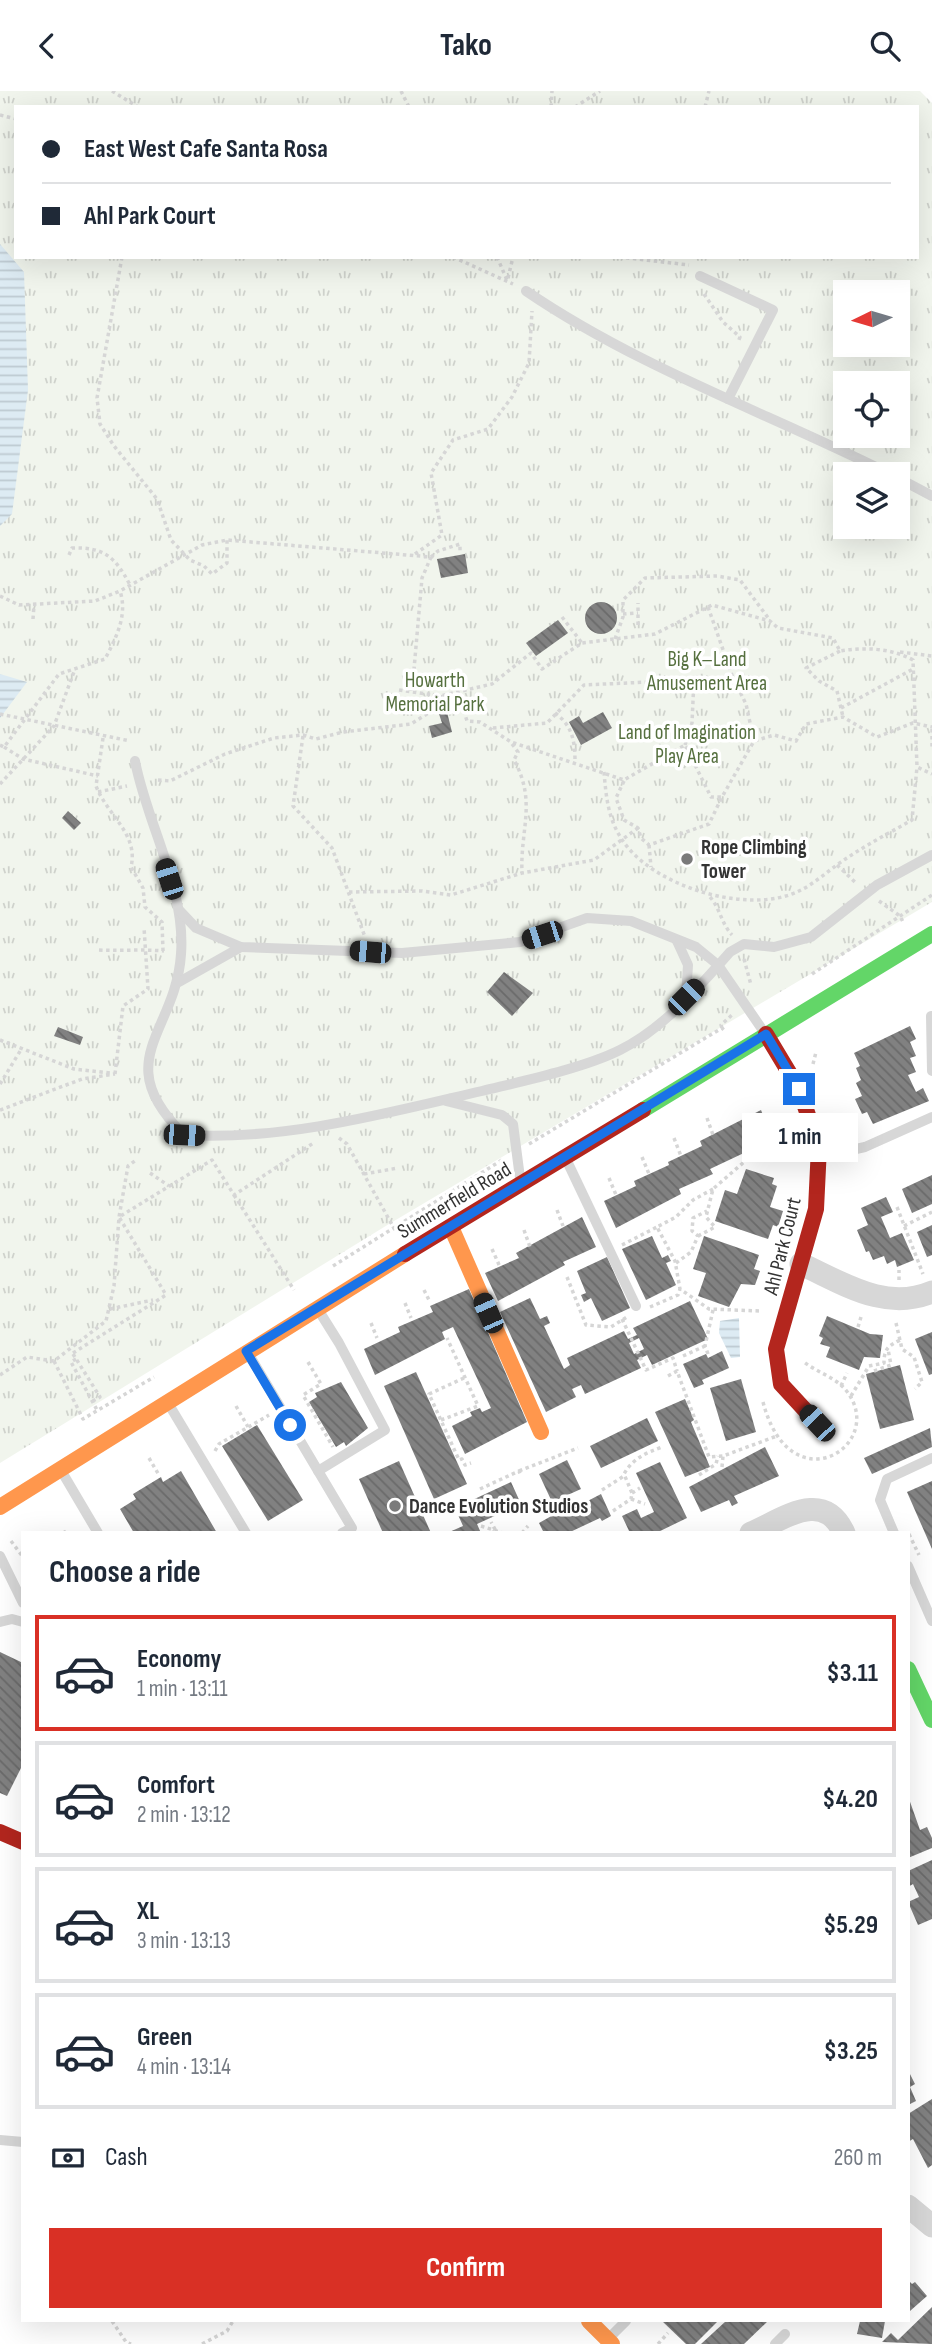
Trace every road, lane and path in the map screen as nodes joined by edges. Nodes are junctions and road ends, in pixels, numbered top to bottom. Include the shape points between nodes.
1 (113, 91) edge
2 (600, 91) edge
3 (137, 105) edge
4 (578, 105) edge
5 (120, 259) edge
6 (458, 259) edge
7 (498, 259) edge
8 (512, 259) edge
9 (630, 259) edge
10 (699, 271) junction
11 (507, 280) junction
12 (526, 291) junction
13 (735, 349) dead end
14 (728, 399) junction
15 (864, 462) edge
16 (910, 484) edge
17 (932, 496) edge
18 (227, 540) junction
19 (460, 553) dead end
20 (184, 554) junction
21 (415, 554) junction
22 (69, 555) dead end
23 (431, 557) junction
24 (130, 585) junction
25 (120, 591) junction
26 (0, 596) edge
27 (638, 603) dead end
28 (34, 605) junction
29 (708, 607) junction
30 (638, 613) junction
31 (623, 614) junction
32 (562, 617) dead end
33 (33, 618) dead end
34 (770, 621) junction
35 (638, 625) dead end
36 (615, 639) junction
37 (582, 643) junction
38 (840, 651) junction
39 (898, 652) junction
40 (932, 656) edge
41 (915, 668) junction
42 (75, 669) junction
43 (733, 678) junction
44 (694, 679) junction
45 (399, 690) dead end
46 (412, 692) junction
47 (440, 695) junction
48 (841, 708) junction
49 (555, 713) junction
50 (0, 714) edge
51 (844, 717) junction
52 (27, 719) junction
53 (913, 723) junction
54 (54, 726) junction
55 (492, 728) junction
56 (932, 728) edge
57 (303, 735) junction
58 (103, 738) junction
59 (130, 741) dead end
60 (754, 741) junction
61 (511, 742) junction
62 (685, 745) junction
63 (2, 746) edge
64 (932, 748) edge
65 (23, 759) junction
66 (135, 761) dead end
67 (575, 761) junction
68 (917, 767) junction
69 (604, 772) junction
70 (932, 774) edge
71 (97, 776) junction
72 (158, 780) dead end
73 (624, 781) junction
74 (0, 784) edge
75 (127, 786) dead end
76 (98, 792) junction
77 (722, 797) junction
78 (638, 828) junction
79 (621, 840) junction
80 (649, 845) junction
81 (932, 855) edge
82 (837, 865) junction
83 (651, 868) junction
84 (522, 873) junction
85 (349, 892) junction
86 (866, 893) junction
87 (709, 895) junction
88 (932, 895) edge
89 (178, 908) junction
90 (900, 916) junction
91 (144, 927) dead end
92 (932, 934) edge
93 (734, 936) dead end
94 (677, 941) junction
95 (914, 945) junction
96 (241, 947) junction
97 (144, 948) junction
98 (99, 950) dead end
99 (163, 951) junction
100 (173, 951) dead end
101 (370, 952) junction
102 (743, 957) dead end
103 (718, 965) junction
104 (179, 982) junction
105 (801, 982) dead end
106 (753, 990) dead end
107 (686, 997) junction
108 (734, 1013) dead end
109 (931, 1016) edge
110 (722, 1028) junction
111 (730, 1028) dead end
112 (766, 1034) junction
113 (0, 1040) edge
114 (22, 1048) junction
115 (816, 1052) dead end
116 (813, 1066) dead end
117 (932, 1071) edge
118 (115, 1074) junction
119 (0, 1084) edge
120 (443, 1100) junction
121 (0, 1110) edge
122 (932, 1117) edge
123 (707, 1118) dead end
124 (713, 1135) dead end
125 (674, 1138) dead end
126 (518, 1151) junction
127 (681, 1156) dead end
128 (565, 1157) junction
129 (642, 1157) dead end
130 (820, 1157) junction
131 (136, 1160) dead end
132 (744, 1162) dead end
133 (398, 1168) dead end
134 (150, 1173) dead end
135 (364, 1174) junction
136 (649, 1174) dead end
137 (609, 1178) dead end
138 (521, 1184) junction
139 (169, 1186) junction
140 (713, 1189) junction
141 (234, 1195) junction
142 (616, 1195) dead end
143 (897, 1207) dead end
144 (557, 1210) dead end
145 (707, 1211) junction
146 (932, 1212) edge
147 (119, 1217) junction
148 (563, 1226) dead end
149 (904, 1226) junction
150 (451, 1227) junction
151 (657, 1227) junction
152 (394, 1228) junction
153 (524, 1230) dead end
154 (698, 1235) junction
155 (619, 1246) dead end
156 (530, 1247) dead end
157 (492, 1249) dead end
158 (408, 1253) junction
159 (675, 1263) junction
160 (801, 1264) junction
161 (500, 1267) dead end
162 (327, 1269) dead end
163 (567, 1277) dead end
164 (305, 1283) dead end
165 (927, 1283) edge
166 (680, 1289) junction
167 (294, 1290) junction
168 (425, 1290) dead end
169 (284, 1297) dead end
170 (158, 1298) junction
171 (763, 1301) dead end
172 (430, 1302) dead end
173 (405, 1303) dead end
174 (316, 1308) junction
175 (109, 1309) junction
176 (713, 1310) junction
177 (636, 1311) junction
178 (861, 1317) dead end
179 (411, 1318) dead end
180 (622, 1319) junction
181 (371, 1323) dead end
182 (896, 1323) dead end
183 (858, 1327) dead end
184 (377, 1338) dead end
185 (447, 1338) dead end
186 (900, 1340) junction
187 (705, 1346) junction
188 (888, 1347) junction
189 (72, 1351) junction
190 (246, 1351) junction
191 (708, 1354) dead end
192 (683, 1356) dead end
193 (76, 1359) junction
194 (54, 1361) junction
195 (308, 1362) dead end
196 (164, 1371) dead end
197 (677, 1371) junction
198 (874, 1371) dead end
199 (847, 1373) dead end
200 (0, 1375) edge
201 (668, 1375) dead end
202 (464, 1378) junction
203 (841, 1386) dead end
204 (915, 1389) dead end
205 (850, 1396) dead end
206 (93, 1401) junction
207 (167, 1402) junction
208 (236, 1406) dead end
209 (280, 1408) junction
210 (98, 1411) junction
211 (441, 1420) junction
212 (817, 1423) dead end
213 (248, 1427) junction
214 (541, 1431) dead end
215 (777, 1436) dead end
216 (219, 1444) dead end
217 (662, 1447) dead end
218 (578, 1448) dead end
219 (720, 1456) junction
220 (149, 1458) dead end
221 (340, 1458) junction
222 (932, 1458) edge
223 (471, 1463) dead end
224 (722, 1467) dead end
225 (60, 1469) junction
226 (318, 1471) junction
227 (159, 1475) dead end
228 (699, 1475) dead end
229 (624, 1476) junction
230 (640, 1488) dead end
231 (480, 1489) dead end
232 (602, 1490) dead end
233 (632, 1493) junction
234 (631, 1500) junction
235 (645, 1504) dead end
236 (0, 1507) edge
237 (613, 1511) dead end
238 (491, 1522) dead end
239 (904, 1523) dead end
240 (481, 1526) dead end
241 (528, 1526) dead end
242 (841, 1527) edge
243 (97, 1531) edge
244 (245, 1531) edge
245 (350, 1531) edge
246 (491, 1531) edge
247 (493, 1531) edge
248 (524, 1531) edge
249 (756, 1531) edge
250 (893, 1531) edge
251 (908, 1531) edge
252 (910, 1536) edge
253 (11, 1541) dead end
254 (21, 1554) edge
255 (0, 1556) edge
256 (921, 1559) dead end
257 (910, 1571) edge
258 (21, 1599) edge
259 (21, 1621) edge
260 (932, 1621) edge
261 (0, 1622) edge
262 (910, 1673) edge
263 (932, 1720) edge
264 (0, 1832) edge
265 (21, 1841) edge
266 (0, 2140) edge
267 (21, 2141) edge
268 (910, 2207) edge
269 (931, 2223) edge
270 (113, 2322) edge
271 (232, 2322) edge
272 (590, 2322) edge
273 (625, 2322) edge
274 (668, 2333) dead end
275 (785, 2334) dead end
276 (610, 2342) edge
277 (131, 2344) edge
278 (201, 2344) edge
279 (657, 2344) edge
280 (775, 2344) edge

1 - 3 path
2 - 4 path
5 - 20 path via 98,416 114,446 156,499 171,540
6 - 11 path
7 - 11 path
8 - 11 path
9 - 10 path
10 - 13 path via 704,295 740,337
10 - 14 lane via 773,310
11 - 12 path
12 - 14 lane via 647,363
12 - 21 path via 532,309 528,363 512,397 488,429 453,440 431,473 442,535
14 - 15 lane
16 - 17 lane
18 - 20 path
18 - 20 path via 227,563 212,574
18 - 21 path
19 - 23 path via 460,544
20 - 24 path
21 - 23 path
22 - 24 path via 72,548 98,549
23 - 46 path via 422,578
24 - 25 path
25 - 28 path via 95,601
25 - 42 path via 124,603 118,635 105,659
26 - 28 path via 19,605
27 - 30 path
28 - 33 path
29 - 34 path
29 - 36 path via 655,634
29 - 43 path
30 - 31 path
30 - 35 path
31 - 34 path via 623,600 645,578 717,576 740,580
31 - 36 path
32 - 37 path
34 - 38 path via 778,628 833,638
36 - 37 path
37 - 47 path via 542,669 531,653 492,684
38 - 39 path
38 - 48 path via 806,668 837,691
39 - 40 path
39 - 41 path via 913,660
41 - 48 path
41 - 53 path
42 - 52 path via 59,674
42 - 54 path
43 - 44 path
43 - 60 path via 746,704
44 - 49 path via 584,685
44 - 62 path via 692,723
45 - 46 path
46 - 47 path
47 - 55 path via 463,708 467,721
47 - 57 path via 430,712 411,724 316,739
48 - 51 path
49 - 55 path via 547,723
49 - 67 path via 566,721 575,742
50 - 52 path
51 - 53 path via 877,737
51 - 60 path via 806,724 796,741 774,735
52 - 54 path
52 - 63 path
53 - 56 path
53 - 68 path
54 - 58 path
54 - 65 path
55 - 61 path
56 - 64 path
57 - 72 path via 255,743 170,781
57 - 85 path via 293,806 332,848
58 - 59 path
58 - 71 path
60 - 77 path
61 - 67 path
61 - 84 path via 525,780
62 - 73 path
62 - 77 path via 704,788 711,797
63 - 65 path
65 - 71 path
65 - 74 path
66 - 89 lane
67 - 69 path
68 - 70 path
68 - 82 path via 912,820
69 - 73 path
69 - 79 path via 611,821
71 - 76 path
73 - 78 path via 616,798 624,820
75 - 76 path
76 - 99 path via 131,840 131,867 143,888 145,908 162,922
77 - 80 path via 709,824
78 - 79 path
78 - 80 path
79 - 83 path
79 - 84 path via 594,860
80 - 83 path
81 - 86 lane
82 - 86 path
82 - 87 path via 798,892 770,899 739,902
83 - 87 path
84 - 85 path via 451,895
85 - 101 path
86 - 90 path
86 - 103 lane via 810,937 774,947 744,944
87 - 93 path
88 - 90 path
89 - 96 lane via 196,928
89 - 104 lane
90 - 95 path
90 - 105 path
91 - 97 path
92 - 95 street, Summerfield Road
94 - 101 lane via 631,921 587,918 520,942 446,951
94 - 103 lane via 696,947
94 - 107 lane via 688,965
95 - 112 street, Summerfield Road
96 - 101 lane
96 - 104 lane
97 - 98 path
97 - 99 path
97 - 118 path via 148,989 123,1006
99 - 100 path
102 - 106 path
103 - 107 lane
103 - 112 lane
104 - 120 lane via 150,1046 149,1075 163,1114 184,1135 221,1137 369,1118
107 - 120 lane via 655,1027 619,1050 529,1080
108 - 110 path
109 - 117 lane
110 - 111 path via 725,1032
110 - 126 path
112 - 128 street, Summerfield Road
112 - 130 street, Ahl Park Court via 799,1089
113 - 114 path
114 - 118 path via 74,1069
114 - 119 path
115 - 116 path
118 - 121 path via 82,1079
120 - 126 lane via 508,1119
122 - 130 lane via 865,1147
123 - 124 path
125 - 127 path
126 - 138 lane
126 - 152 path
128 - 138 street, Summerfield Road
128 - 177 lane
129 - 136 path
130 - 160 street, Ahl Park Court via 816,1209
131 - 147 path via 128,1166
132 - 140 path
133 - 135 path
134 - 139 path
135 - 141 path via 338,1137 316,1142
135 - 152 path
137 - 142 path
138 - 150 street, Summerfield Road
139 - 141 path via 212,1160
139 - 147 path
140 - 145 path
140 - 151 path
141 - 167 path
143 - 149 path
144 - 148 path
145 - 154 path via 692,1218 692,1231
145 - 154 path via 706,1217 715,1227
146 - 149 path
147 - 170 path via 166,1295
147 - 175 path via 120,1245
149 - 165 path
150 - 158 street, Summerfield Road
150 - 214 street
151 - 155 path
151 - 159 path
152 - 158 path
152 - 162 path
153 - 156 path
154 - 159 path via 691,1252
157 - 161 path
158 - 174 street, Summerfield Road
159 - 166 path
160 - 165 street via 880,1300 920,1297
160 - 212 street, Ahl Park Court via 776,1349 781,1384
163 - 180 path via 586,1325 611,1327
164 - 167 path
166 - 176 path
166 - 177 path via 678,1295
167 - 169 path
168 - 172 path
170 - 175 path
170 - 189 path
171 - 176 path via 760,1311
173 - 179 path
174 - 190 street, Summerfield Road
174 - 221 lane via 385,1430
175 - 189 path via 106,1321
176 - 187 path
177 - 180 path
178 - 183 path
180 - 197 path via 646,1370 673,1358
181 - 184 path
182 - 186 path
185 - 202 path
186 - 188 path
186 - 204 path via 902,1349 914,1357 922,1382
187 - 191 path
187 - 192 path
188 - 198 path via 891,1365
188 - 205 path via 884,1363 869,1367
189 - 193 path
189 - 194 path
190 - 207 street, Summerfield Road
190 - 209 lane
193 - 206 path via 71,1362
193 - 206 path via 100,1397
194 - 200 path via 27,1357
194 - 210 path via 83,1419
195 - 221 path via 321,1384 303,1395
196 - 210 path
197 - 201 path
197 - 219 path via 709,1457
199 - 203 path
202 - 211 path via 429,1394
202 - 211 path via 478,1406
206 - 210 path
207 - 225 street, Summerfield Road
207 - 244 lane
208 - 213 path
209 - 213 path
209 - 226 lane
211 - 223 path via 459,1460
213 - 216 path
215 - 219 path
217 - 229 path via 639,1456
218 - 231 path
219 - 224 path
219 - 228 path
220 - 227 path
221 - 226 lane
222 - 250 lane via 887,1479 880,1500
225 - 236 street, Summerfield Road
225 - 243 lane
226 - 245 lane
229 - 232 path
229 - 233 path
230 - 233 path
233 - 234 path
234 - 235 path
234 - 237 path
238 - 247 path
239 - 251 path
240 - 246 path
241 - 248 path
242 - 249 street via 824,1510 810,1508
252 - 256 path
253 - 254 path
255 - 258 lane
257 - 260 lane
259 - 261 lane
262 - 263 street
264 - 265 street
266 - 267 lane
268 - 269 street
270 - 277 path
271 - 278 path
272 - 276 street
273 - 276 lane
274 - 279 path
275 - 280 lane

